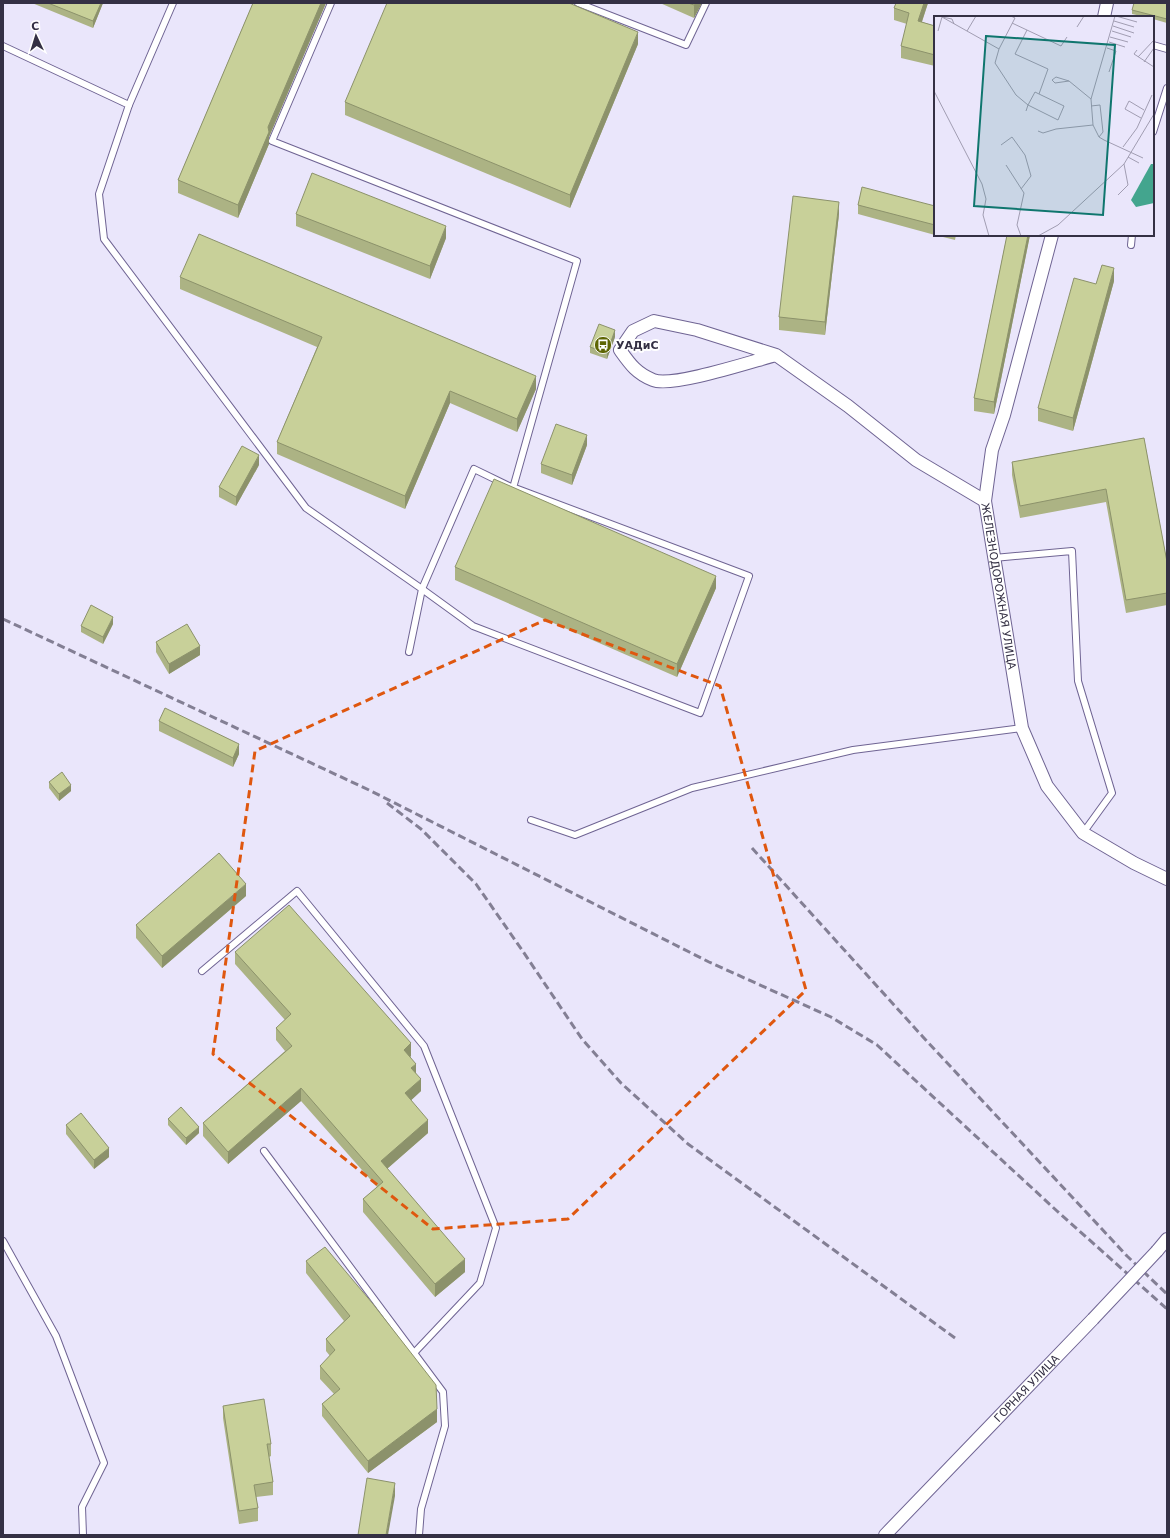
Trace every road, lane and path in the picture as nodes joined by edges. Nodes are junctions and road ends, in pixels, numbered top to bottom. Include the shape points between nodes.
1 (173, 3) edge
2 (331, 3) edge
3 (578, 3) edge
4 (706, 3) edge
5 (1107, 3) edge
6 (1104, 16) edge
7 (1154, 45) edge
8 (3, 46) edge
9 (1167, 49) edge
10 (1167, 88) edge
11 (129, 105) junction
12 (1154, 129) edge
13 (1052, 236) edge
14 (1132, 236) edge
15 (1131, 245) dead end
16 (776, 355) junction
17 (513, 488) junction
18 (985, 501) junction
19 (994, 558) junction
20 (422, 589) junction
21 (409, 652) dead end
22 (1022, 728) junction
23 (531, 820) dead end
24 (1083, 833) junction
25 (1167, 879) edge
26 (202, 971) dead end
27 (264, 1150) dead end
28 (1167, 1239) edge
29 (3, 1241) edge
30 (414, 1353) junction
31 (83, 1535) edge
32 (419, 1535) edge
33 (886, 1535) edge

1 - 11 lane
2 - 17 lane via 272,140 577,261
3 - 4 lane via 686,45
5 - 6 street
7 - 9 lane
8 - 11 lane
10 - 12 lane
11 - 20 lane via 99,194 104,239 306,508
13 - 18 street, ЖЕЛЕЗНОДОРОЖНАЯ УЛИЦА via 1004,415 992,450
14 - 15 lane
16 - 16 street via 697,330 654,321 632,331 620,350 634,370 655,381 688,379
16 - 18 street via 848,406 916,460
17 - 20 lane via 474,469
17 - 20 lane via 749,576 700,713 472,626
18 - 19 street, ЖЕЛЕЗНОДОРОЖНАЯ УЛИЦА
19 - 22 street, ЖЕЛЕЗНОДОРОЖНАЯ УЛИЦА
19 - 24 lane via 1072,551 1078,681 1112,793
20 - 21 lane
22 - 23 lane via 853,750 692,788 574,835
22 - 24 street, ЖЕЛЕЗНОДОРОЖНАЯ УЛИЦА via 1047,786
24 - 25 street, ЖЕЛЕЗНОДОРОЖНАЯ УЛИЦА
26 - 30 lane via 297,891 424,1046 496,1228 480,1283
27 - 30 lane
28 - 33 street, ГОРНАЯ УЛИЦА, bridge
29 - 31 lane via 56,1336 104,1463 82,1507
30 - 32 lane via 443,1392 445,1426 421,1509

